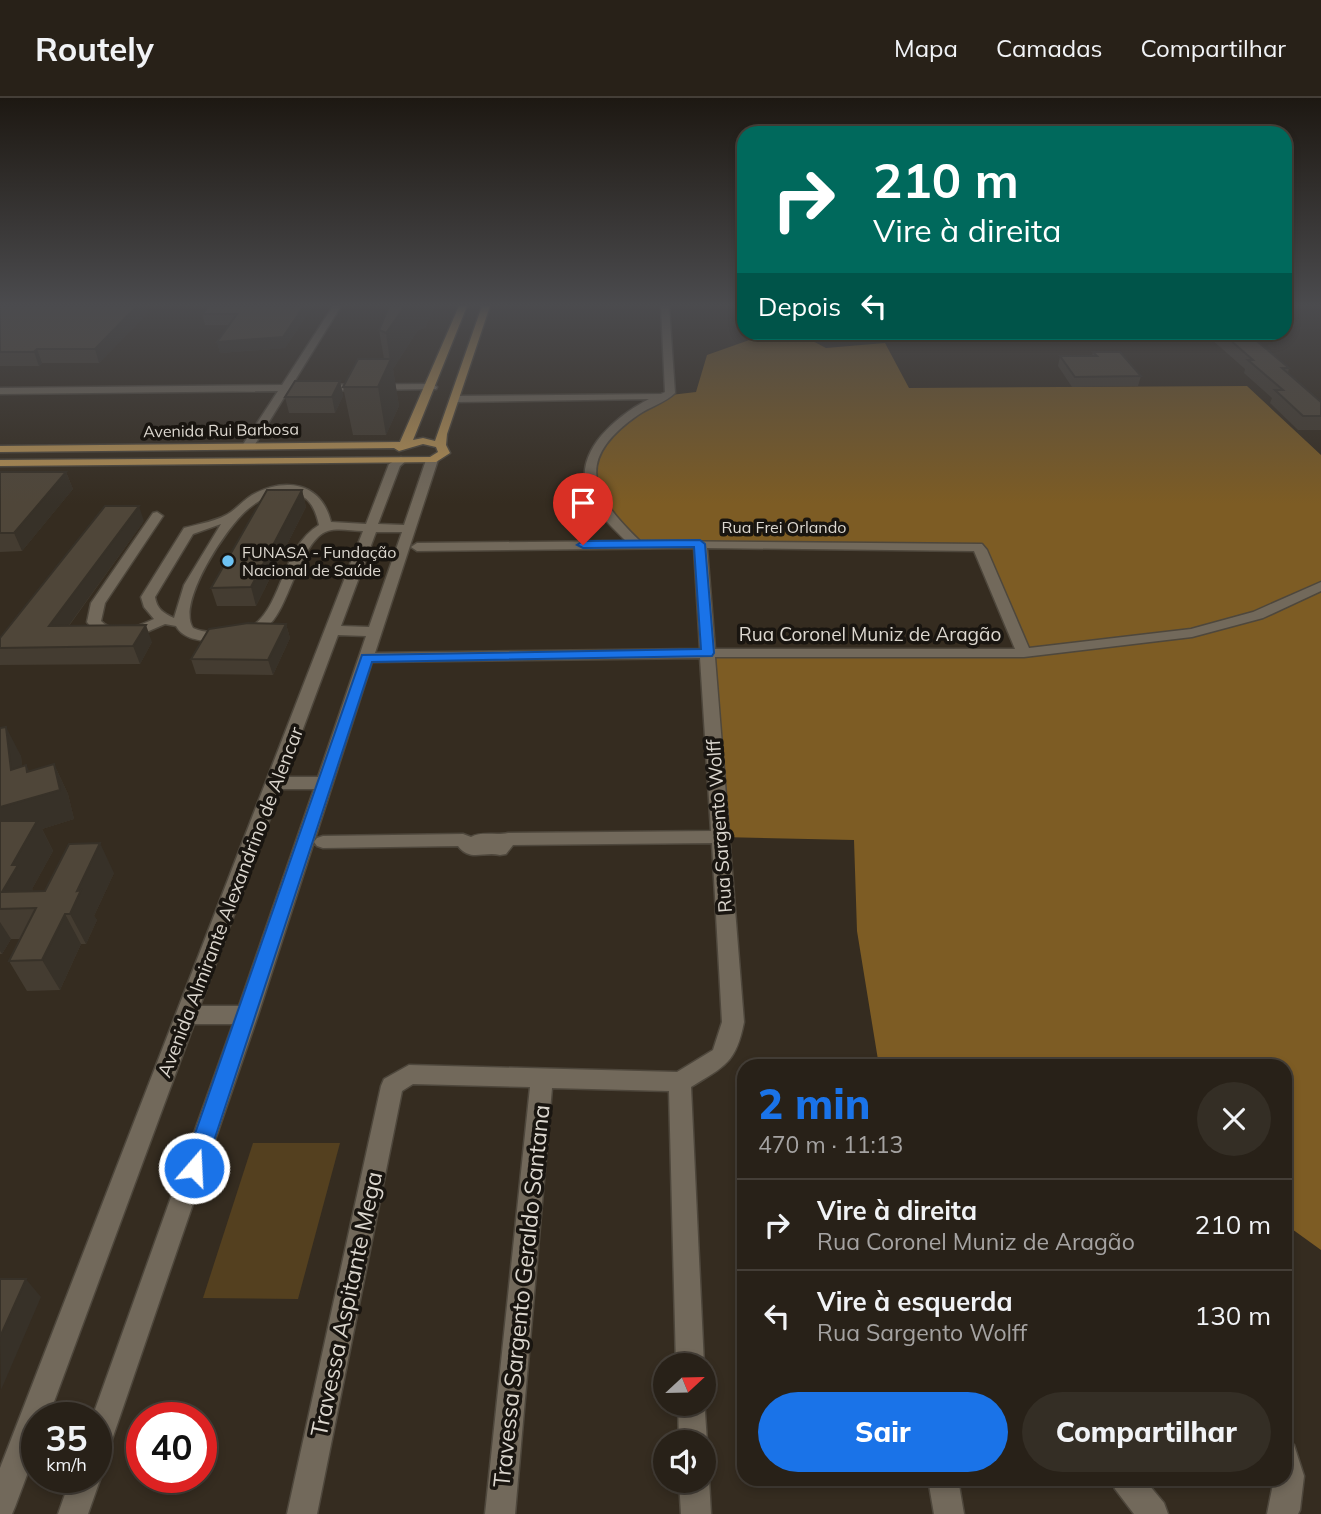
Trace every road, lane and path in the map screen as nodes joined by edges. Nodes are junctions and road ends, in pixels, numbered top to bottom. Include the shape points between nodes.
1 (296, 372) edge
2 (438, 372) edge
3 (464, 372) edge
4 (669, 372) edge
5 (432, 387) junction
6 (286, 388) junction
7 (0, 391) edge
8 (662, 396) junction
9 (455, 399) junction
10 (407, 443) junction
11 (379, 445) junction
12 (248, 446) junction
13 (438, 446) junction
14 (0, 449) edge
15 (0, 463) edge
16 (157, 516) dead end
17 (233, 516) junction
18 (326, 526) junction
19 (373, 527) junction
20 (414, 538) junction
21 (636, 544) junction
22 (700, 544) junction
23 (1321, 586) edge
24 (163, 619) junction
25 (181, 624) junction
26 (333, 631) junction
27 (375, 632) junction
28 (708, 653) junction
29 (1024, 653) junction
30 (366, 658) junction
31 (275, 783) junction
32 (324, 783) junction
33 (720, 836) junction
34 (323, 842) dead end
35 (187, 1014) junction
36 (247, 1015) junction
37 (542, 1078) junction
38 (680, 1082) junction
39 (690, 1353) edge
40 (112, 1402) edge
41 (944, 1486) edge
42 (1131, 1486) edge
43 (1288, 1486) edge
44 (80, 1493) edge
45 (695, 1493) edge
46 (0, 1507) edge
47 (73, 1514) edge
48 (302, 1514) edge
49 (500, 1514) edge
50 (696, 1514) edge
51 (949, 1514) edge
52 (1153, 1514) edge
53 (1282, 1514) edge

1 - 6 street
2 - 5 main road, Avenida Almirante Alexandrino de Alencar
3 - 9 main road
4 - 8 street via 670,393
5 - 6 street
5 - 10 main road, Avenida Almirante Alexandrino de Alencar
6 - 7 street
6 - 12 street
8 - 9 street
8 - 21 street via 611,430 589,463 593,492 611,520
9 - 13 main road
10 - 11 main road, Avenida Rui Barbosa
10 - 11 main road
10 - 13 main road, Avenida Rui Barbosa via 423,441
10 - 13 main road, Avenida Rui Barbosa via 416,462
10 - 15 main road, Avenida Rui Barbosa
10 - 19 street, Avenida Almirante Alexandrino de Alencar
11 - 12 main road, Avenida Rui Barbosa
12 - 14 main road, Avenida Rui Barbosa
13 - 20 street
16 - 24 street via 98,603 94,622 99,629 124,633
17 - 18 street via 258,497 300,488 313,496
17 - 24 street via 195,527 183,536 148,597 148,605
17 - 25 street via 222,528 185,599
18 - 19 street, Rua Frei Orlando
18 - 25 street via 298,554 268,620 256,630 202,637
19 - 20 street, Rua Frei Orlando
19 - 26 street, Avenida Almirante Alexandrino de Alencar
20 - 21 street, Rua Frei Orlando
20 - 27 street
21 - 22 street, Rua Frei Orlando
22 - 28 street, Rua Sargento Wolff
22 - 29 street, Rua Frei Orlando via 973,547 981,551
23 - 29 street, Rua Coronel Muniz de Aragão via 1258,615 1192,633
24 - 25 street
26 - 27 street
26 - 31 street, Avenida Almirante Alexandrino de Alencar
27 - 30 street
28 - 29 street, Rua Coronel Muniz de Aragão
28 - 30 street, Rua Coronel Muniz de Aragão
28 - 33 street, Rua Sargento Wolff
30 - 32 street
31 - 32 street
31 - 35 street, Avenida Almirante Alexandrino de Alencar
32 - 36 street
33 - 34 street via 508,839 499,849 493,840 485,848 478,840 471,850 463,840
33 - 38 street, Rua Sargento Wolff via 733,1023 721,1057
35 - 36 street
35 - 46 street, Avenida Almirante Alexandrino de Alencar
36 - 40 street
37 - 38 street
37 - 48 street, Travessa Aspitante Mega via 408,1074 392,1086
37 - 49 street, Travessa Sargento Geraldo Santana
38 - 39 street
41 - 51 street
42 - 52 street
43 - 53 street
44 - 47 street
45 - 50 street

